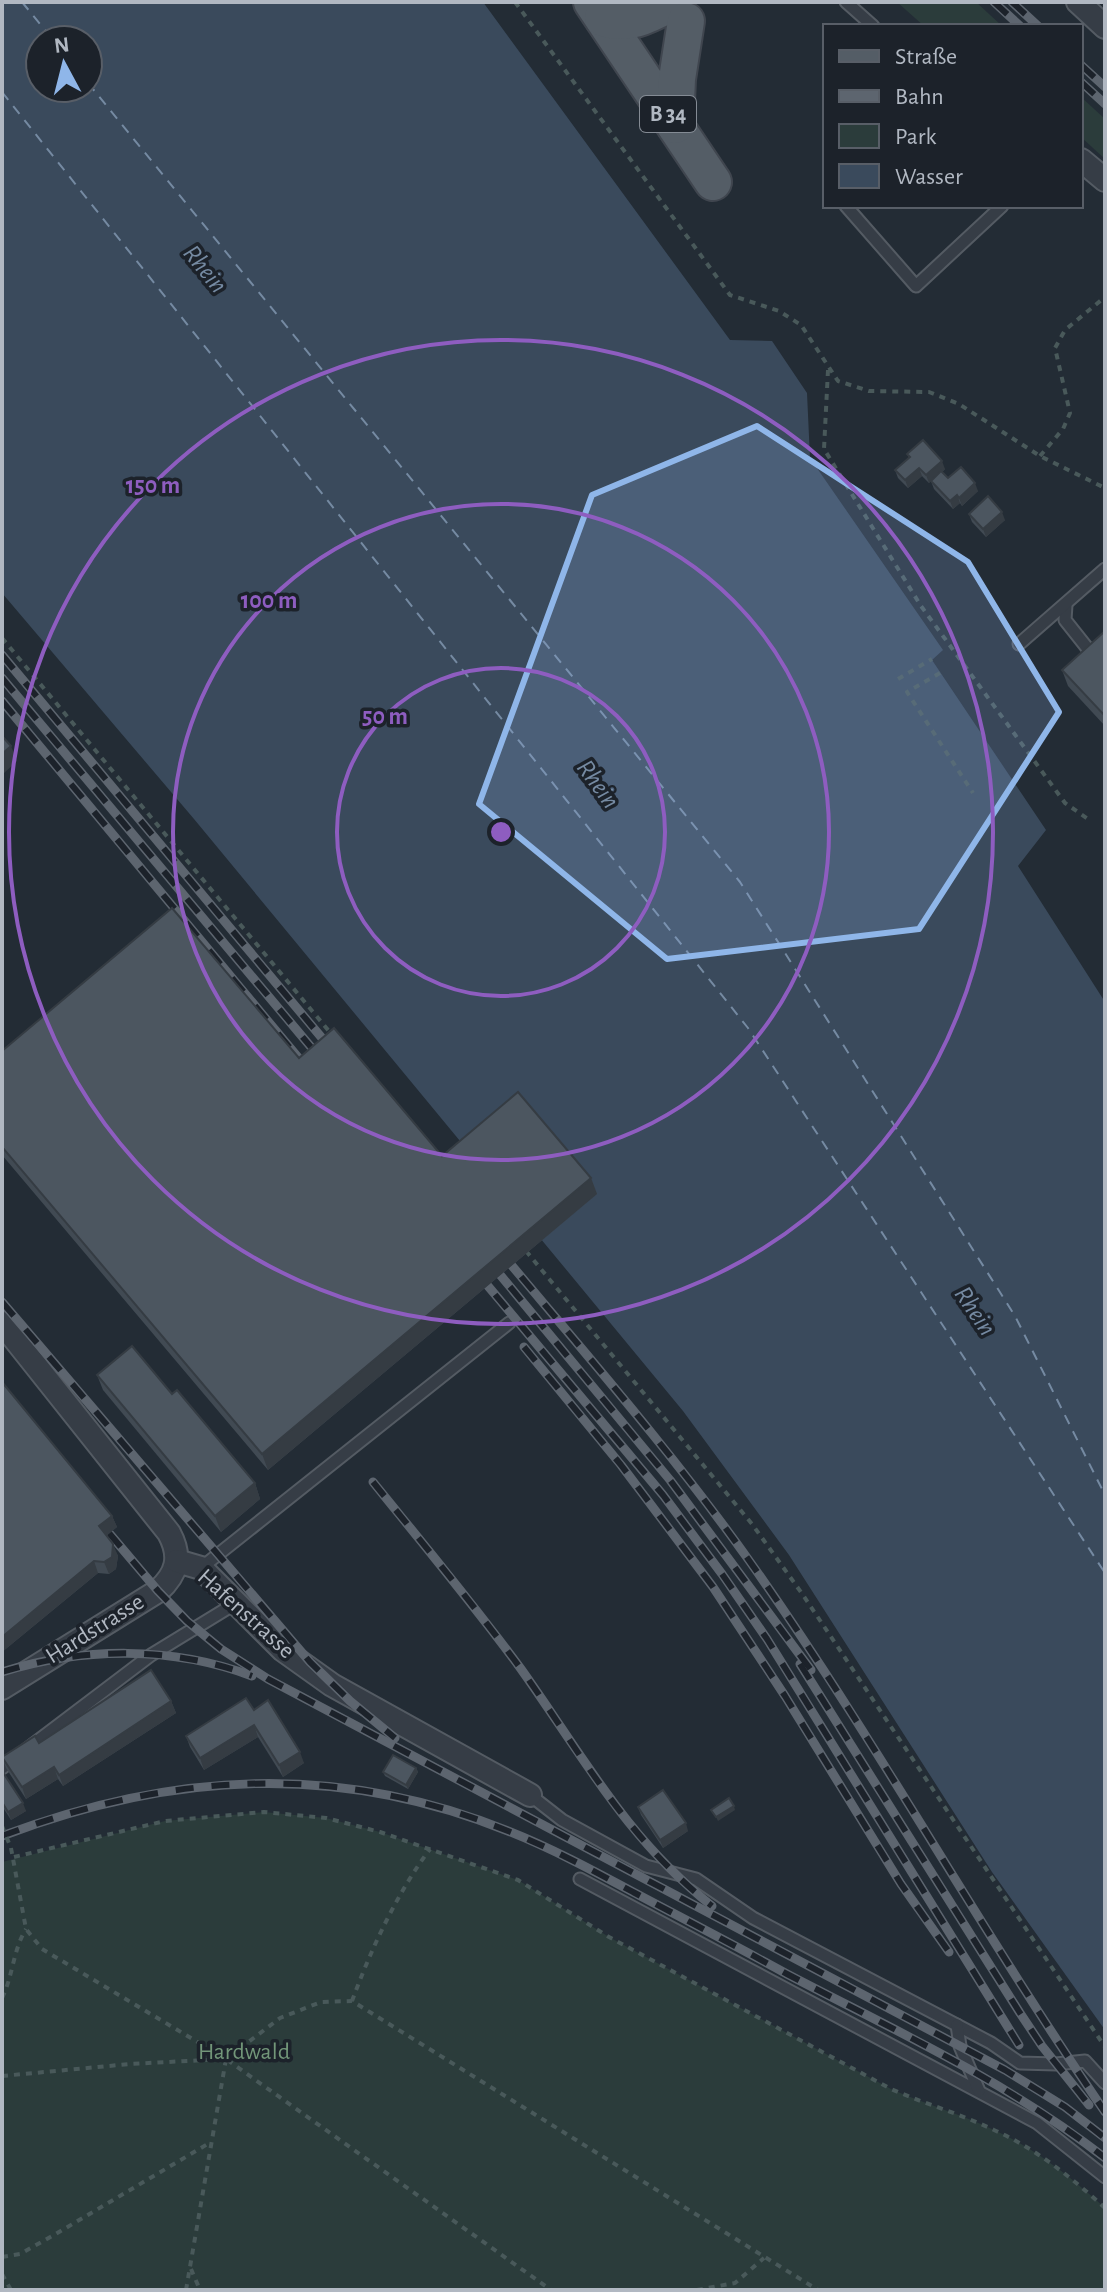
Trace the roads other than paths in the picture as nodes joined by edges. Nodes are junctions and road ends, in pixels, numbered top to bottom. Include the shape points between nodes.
1 (846, 2) edge
2 (1078, 2) edge
3 (686, 8) edge
4 (606, 22) edge
5 (871, 24) edge
6 (1105, 27) edge
7 (675, 125) junction
8 (1083, 162) edge
9 (1105, 180) edge
10 (713, 182) dead end
11 (848, 208) edge
12 (1000, 208) edge
13 (1105, 569) edge
14 (1066, 605) junction
15 (1019, 644) dead end
16 (1092, 654) edge
17 (2, 1323) edge
18 (509, 1323) dead end
19 (177, 1561) junction
20 (201, 1568) junction
21 (236, 1603) junction
22 (2, 1688) edge
23 (2, 1768) edge
24 (530, 1795) joint
25 (580, 1879) dead end
26 (957, 2025) junction
27 (1105, 2083) edge
28 (979, 2091) junction
29 (1105, 2177) edge

1 - 5 lane
2 - 6 street
3 - 4 main road, B 34
3 - 7 main road
4 - 7 main road, B 34
7 - 10 main road, B 34
8 - 9 street
11 - 12 lane via 916,286
13 - 14 lane
14 - 15 lane
14 - 16 lane via 1065,620
17 - 19 street, Hafenstrasse via 169,1533
18 - 20 lane
19 - 20 street, Hafenstrasse
19 - 22 street, Hardstrasse via 174,1574 158,1591
20 - 21 street, Hafenstrasse
21 - 23 lane via 151,1655
21 - 24 street, Hafenstrasse via 283,1650 332,1685
24 - 26 lane via 562,1820 646,1866 696,1879 753,1918
25 - 28 lane
26 - 27 lane via 1020,2063 1085,2061
26 - 28 lane
28 - 29 lane via 1037,2123

